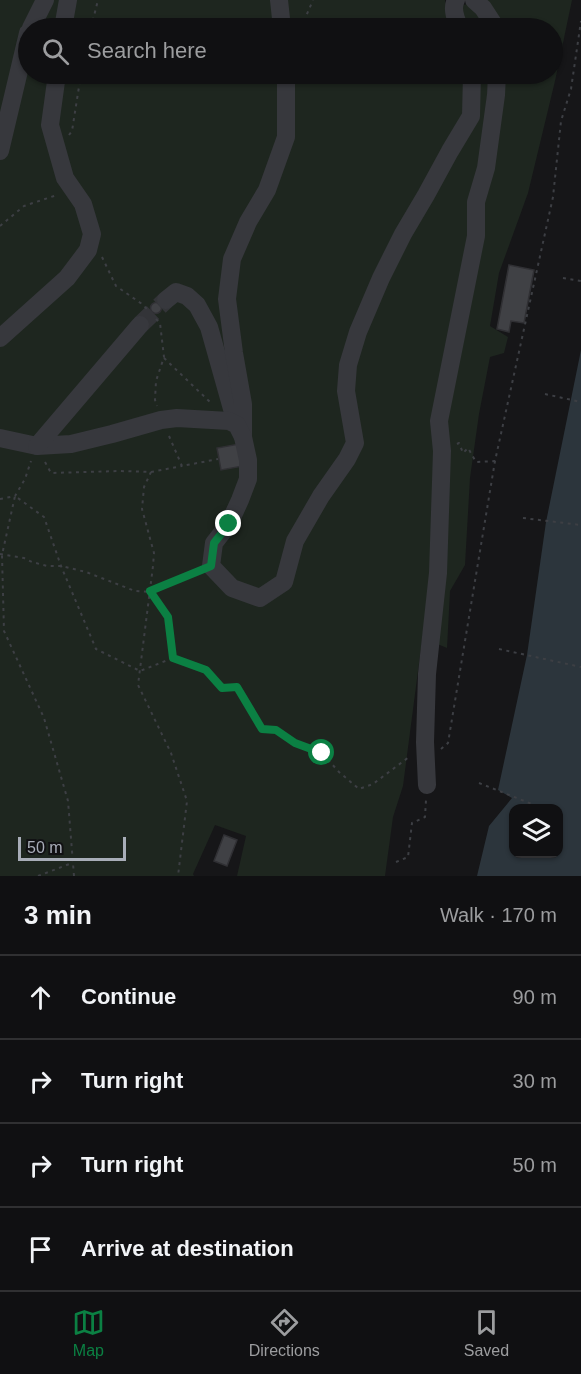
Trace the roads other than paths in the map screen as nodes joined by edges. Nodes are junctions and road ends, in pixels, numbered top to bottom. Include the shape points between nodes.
1 (45, 0) edge
2 (68, 0) edge
3 (279, 0) edge
4 (456, 0) edge
5 (474, 0) edge
6 (36, 18) edge
7 (65, 18) edge
8 (281, 18) edge
9 (456, 18) edge
10 (490, 18) edge
11 (18, 75) edge
12 (56, 84) edge
13 (286, 84) edge
14 (472, 84) edge
15 (497, 84) edge
16 (0, 151) edge
17 (166, 300) tunnel mouth
18 (140, 325) tunnel mouth
19 (0, 338) edge
20 (236, 427) junction
21 (0, 438) edge
22 (37, 446) junction
23 (427, 785) road end

1 - 6 lane
2 - 7 lane
3 - 8 lane
4 - 9 lane
5 - 10 lane
11 - 16 lane
12 - 19 lane via 50,125 65,178 83,204 92,234 88,250 67,278
13 - 20 lane via 286,137 267,190 232,259 227,300 243,404
14 - 20 lane via 471,116 398,243 348,364 346,391 355,443 295,541 284,582 260,598 232,588 211,566 214,543 229,524 248,478 248,460
15 - 23 lane via 486,168 476,201 476,236 439,421 442,451 438,573 427,674
17 - 20 lane via 176,292 197,305 209,327
18 - 22 lane
20 - 22 lane via 177,418 71,444
21 - 22 lane

